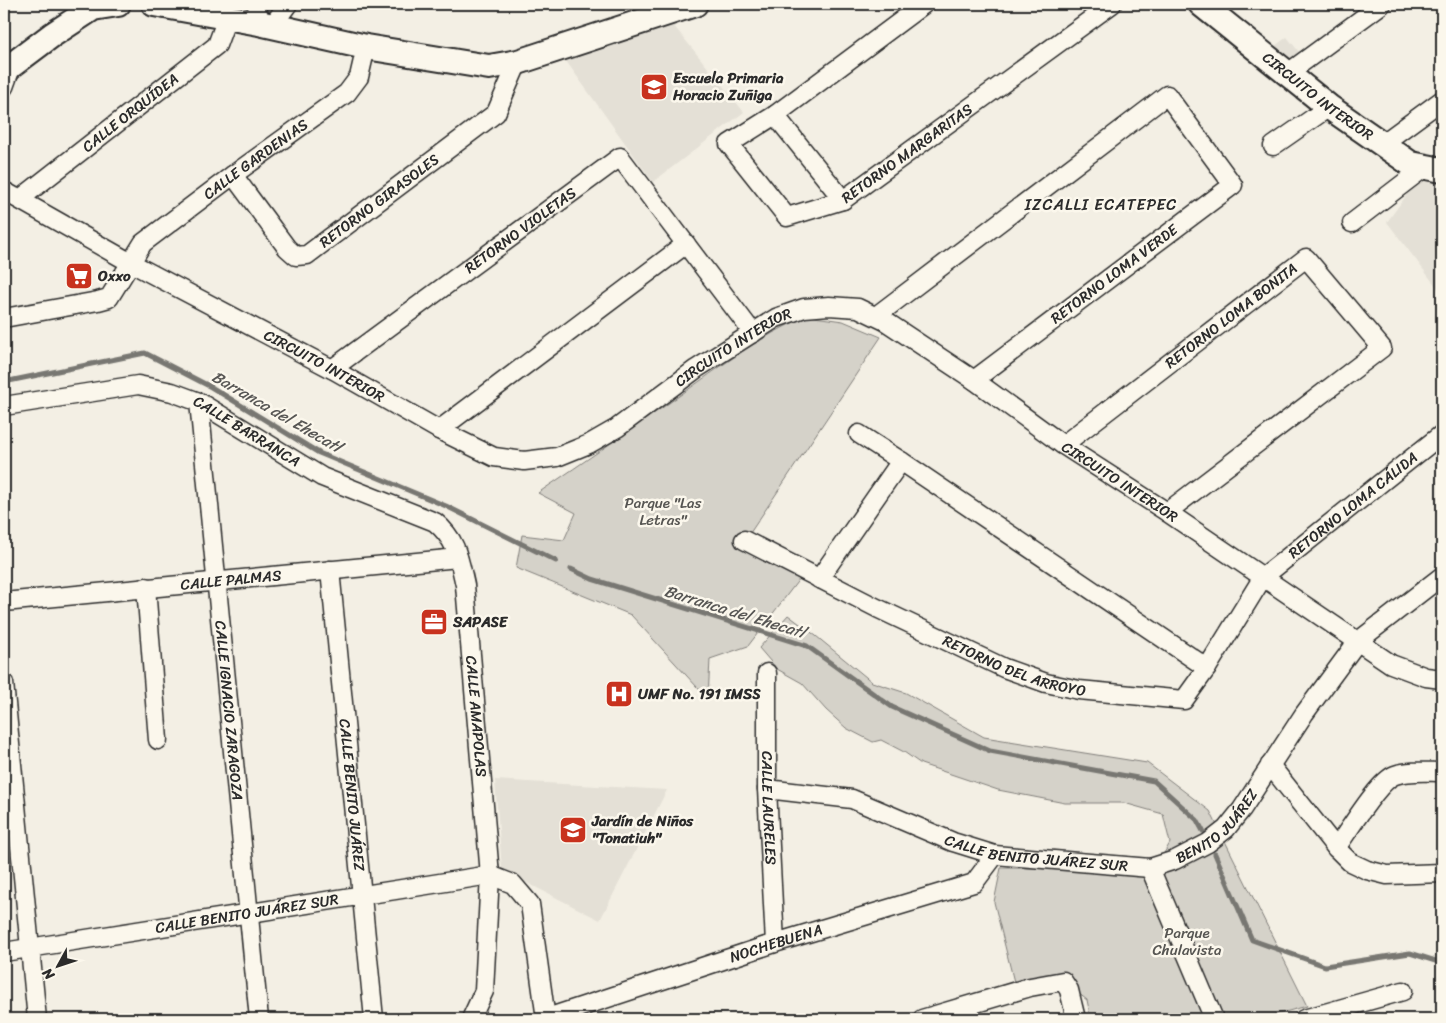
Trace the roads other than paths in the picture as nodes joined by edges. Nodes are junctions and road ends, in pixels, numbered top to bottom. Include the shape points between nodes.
1 (118, 4) edge
2 (154, 4) edge
3 (288, 4) edge
4 (695, 4) edge
5 (924, 4) edge
6 (1112, 4) edge
7 (1202, 4) edge
8 (1382, 4) edge
9 (263, 17) edge
10 (228, 18) junction
11 (366, 47) junction
12 (518, 62) junction
13 (8, 68) edge
14 (1288, 74) junction
15 (4, 87) edge
16 (1442, 100) edge
17 (1328, 107) junction
18 (775, 115) junction
19 (1382, 144) junction
20 (1273, 146) dead end
21 (1434, 168) edge
22 (233, 175) junction
23 (4, 191) edge
24 (20, 199) junction
25 (843, 200) junction
26 (1352, 223) dead end
27 (686, 244) junction
28 (131, 263) junction
29 (876, 316) junction
30 (4, 318) edge
31 (753, 333) junction
32 (332, 369) junction
33 (974, 380) junction
34 (200, 402) junction
35 (4, 406) edge
36 (439, 430) junction
37 (859, 434) dead end
38 (1442, 434) edge
39 (1063, 445) junction
40 (901, 461) junction
41 (1167, 512) junction
42 (744, 540) dead end
43 (458, 558) junction
44 (330, 570) junction
45 (1442, 576) edge
46 (1263, 577) junction
47 (820, 579) junction
48 (216, 580) junction
49 (146, 587) junction
50 (4, 602) edge
51 (1357, 642) junction
52 (1207, 668) junction
53 (767, 673) dead end
54 (1442, 679) edge
55 (4, 683) edge
56 (158, 740) dead end
57 (1270, 765) junction
58 (1442, 772) edge
59 (768, 789) junction
60 (1336, 848) junction
61 (995, 855) junction
62 (1150, 868) junction
63 (1442, 873) edge
64 (490, 875) junction
65 (362, 895) junction
66 (248, 913) junction
67 (775, 943) junction
68 (30, 948) junction
69 (4, 952) edge
70 (1403, 991) dead end
71 (37, 1019) edge
72 (259, 1019) edge
73 (374, 1019) edge
74 (471, 1019) edge
75 (545, 1019) edge
76 (922, 1019) edge
77 (1076, 1019) edge
78 (1214, 1019) edge
79 (1304, 1019) edge

1 - 13 main road via 93,8
2 - 10 main road
3 - 9 street
4 - 12 main road
5 - 18 street
6 - 25 street, RETORNO MARGARITAS
7 - 14 main road, CIRCUITO INTERIOR
8 - 14 street
9 - 10 main road
9 - 11 main road
10 - 24 street, CALLE ORQUÍDEA via 217,45
11 - 12 main road via 488,67
11 - 22 street, CALLE GARDENIAS via 360,77 347,93
12 - 22 street, RETORNO GIRASOLES via 496,113 307,255 296,256 287,248
13 - 15 street
14 - 17 main road, CIRCUITO INTERIOR
16 - 19 street
17 - 19 main road, CIRCUITO INTERIOR
17 - 20 street
18 - 25 street, RETORNO MARGARITAS
18 - 25 street via 729,144 781,210 787,217
19 - 21 main road, CIRCUITO INTERIOR via 1410,164
21 - 26 street
22 - 28 street, CALLE GARDENIAS via 143,243
23 - 24 street, CIRCUITO INTERIOR
24 - 28 street, CIRCUITO INTERIOR
27 - 31 street, RETORNO VIOLETAS
27 - 32 street, RETORNO VIOLETAS via 620,157
27 - 36 street
28 - 30 street, CALLE GARDENIAS via 109,298
28 - 32 street, CIRCUITO INTERIOR
29 - 31 street, CIRCUITO INTERIOR via 858,308 804,308 776,318
29 - 33 street, CIRCUITO INTERIOR
29 - 33 street, RETORNO LOMA VERDE via 1167,95 1233,185
31 - 36 street, CIRCUITO INTERIOR via 617,428 557,457 524,461 494,457
32 - 36 street, CIRCUITO INTERIOR
33 - 39 street, CIRCUITO INTERIOR
34 - 35 street, CALLE BARRANCA via 138,385
34 - 43 street, CALLE BARRANCA via 322,477 436,522 454,543
34 - 48 street, CALLE IGNACIO ZARAGOZA
37 - 40 street
38 - 46 street, RETORNO LOMA CÁLIDA
39 - 41 street, CIRCUITO INTERIOR
39 - 41 street, RETORNO LOMA BONITA via 1306,258 1382,348
40 - 47 street
40 - 52 street
41 - 46 street, CIRCUITO INTERIOR
42 - 47 street, RETORNO DEL ARROYO
43 - 44 street, CALLE PALMAS
43 - 64 street, CALLE AMAPOLAS via 466,595
44 - 48 street, CALLE PALMAS
44 - 65 street, CALLE BENITO JUÁREZ
45 - 51 street
46 - 51 street, CIRCUITO INTERIOR
46 - 52 street, RETORNO DEL ARROYO
47 - 52 street, RETORNO DEL ARROYO via 1004,668 1046,683 1079,690 1184,700
48 - 49 street, CALLE PALMAS
48 - 66 street, CALLE IGNACIO ZARAGOZA
49 - 50 street, CALLE PALMAS
49 - 56 street
51 - 54 street, CIRCUITO INTERIOR via 1392,664 1426,677
51 - 57 street, BENITO JUÁREZ
53 - 59 street, CALLE LAURELES
55 - 68 street
57 - 60 street
57 - 62 street, BENITO JUÁREZ via 1226,829 1193,852
58 - 60 street via 1394,775 1381,785
59 - 61 street, CALLE BENITO JUÁREZ SUR via 852,799 953,842
59 - 67 street, CALLE LAURELES
60 - 63 street via 1350,862 1387,875
61 - 62 street, CALLE BENITO JUÁREZ SUR
61 - 67 street, NOCHEBUENA via 974,883
62 - 78 street, CALLE BENITO JUÁREZ SUR
64 - 65 street, CALLE BENITO JUÁREZ SUR
64 - 74 street, CALLE AMAPOLAS via 484,991
64 - 75 street via 513,884 530,904
65 - 66 street, CALLE BENITO JUÁREZ SUR
65 - 73 street, CALLE BENITO JUÁREZ
66 - 68 street, CALLE BENITO JUÁREZ SUR
66 - 72 street, CALLE IGNACIO ZARAGOZA
67 - 75 street, NOCHEBUENA
68 - 69 street, CALLE BENITO JUÁREZ SUR
68 - 71 street
70 - 79 street
76 - 77 street via 1030,987 1063,981

